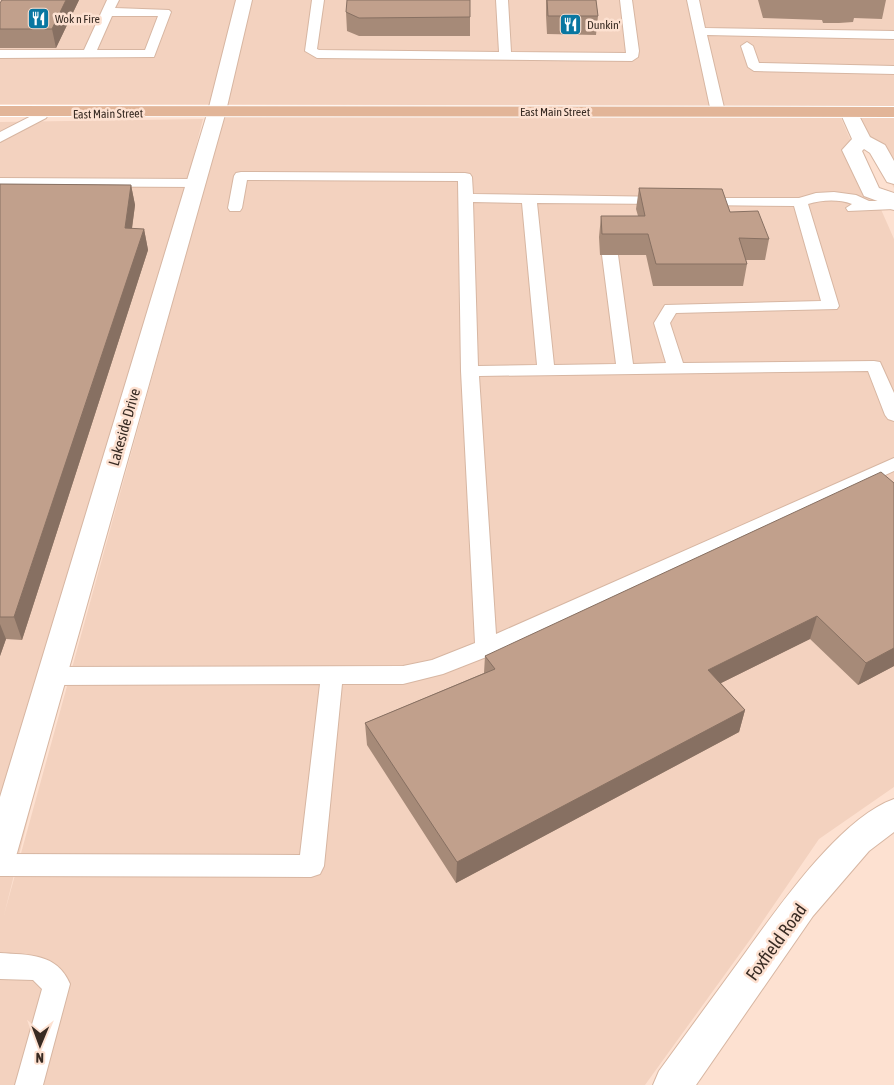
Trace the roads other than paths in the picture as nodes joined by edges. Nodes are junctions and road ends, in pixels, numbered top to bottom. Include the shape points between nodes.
1 (113, 0) edge
2 (244, 0) edge
3 (318, 0) edge
4 (502, 0) edge
5 (626, 0) edge
6 (693, 0) edge
7 (108, 12) junction
8 (700, 31) junction
9 (894, 35) edge
10 (747, 46) dead end
11 (0, 54) edge
12 (89, 54) junction
13 (505, 55) junction
14 (894, 70) edge
15 (0, 110) edge
16 (217, 111) junction
17 (718, 112) junction
18 (849, 112) junction
19 (894, 112) edge
20 (41, 115) junction
21 (0, 116) edge
22 (0, 138) edge
23 (862, 140) junction
24 (894, 178) edge
25 (0, 182) edge
26 (196, 183) junction
27 (466, 198) junction
28 (529, 199) junction
29 (602, 200) junction
30 (800, 202) junction
31 (894, 202) edge
32 (235, 208) dead end
33 (604, 218) edge
34 (610, 255) edge
35 (626, 369) junction
36 (676, 369) junction
37 (546, 370) junction
38 (470, 372) junction
39 (894, 416) edge
40 (894, 464) edge
41 (486, 648) junction
42 (332, 675) junction
43 (52, 676) junction
44 (894, 813) edge
45 (0, 853) edge
46 (0, 865) edge
47 (0, 966) edge
48 (29, 1085) edge
49 (673, 1085) edge

1 - 7 lane
2 - 16 street, Lakeside Drive
3 - 13 lane via 311,51 317,54
4 - 13 lane
5 - 13 lane via 632,57
6 - 8 lane
7 - 12 lane
7 - 12 lane via 166,12 150,54
8 - 9 lane
8 - 17 lane
10 - 14 lane via 754,67
11 - 12 lane
15 - 16 main road, East Main Street
16 - 17 main road, East Main Street
16 - 20 main road, East Main Street
16 - 26 street, Lakeside Drive
17 - 18 main road, East Main Street
18 - 19 main road, East Main Street
18 - 23 street
20 - 21 main road, East Main Street
20 - 22 lane
23 - 24 street via 878,149
23 - 31 street via 852,150 871,192
25 - 26 lane
26 - 43 street, Lakeside Drive
27 - 28 lane
27 - 32 lane via 465,177 241,176
27 - 38 lane
28 - 29 lane
28 - 37 lane
29 - 30 lane
29 - 33 lane
30 - 31 lane via 814,208 852,208
30 - 36 lane via 831,306 671,308 662,323
34 - 35 lane
35 - 36 lane
35 - 37 lane
36 - 39 lane via 874,366
37 - 38 lane
38 - 41 lane
40 - 41 lane
41 - 42 lane via 435,668 403,675
42 - 43 lane
42 - 46 lane via 311,866
43 - 45 street, Lakeside Drive
44 - 49 street, Foxfield Road via 857,841 801,905
47 - 48 lane via 38,968 57,984

